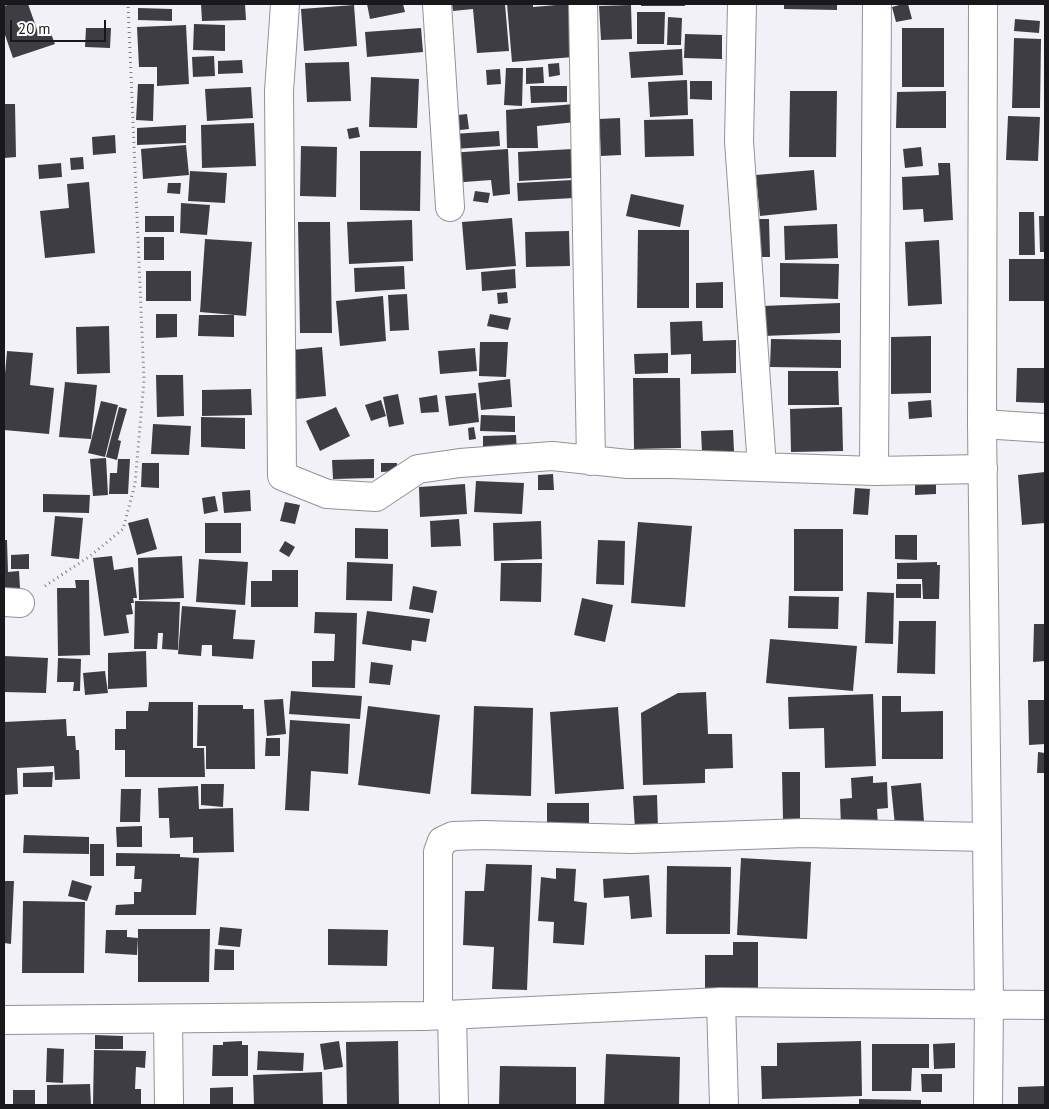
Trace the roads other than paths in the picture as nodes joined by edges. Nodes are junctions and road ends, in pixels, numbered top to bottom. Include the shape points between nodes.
1 (285, 4) edge
2 (437, 4) edge
3 (583, 4) edge
4 (742, 4) edge
5 (878, 4) edge
6 (983, 4) edge
7 (450, 207) dead end
8 (982, 424) junction
9 (1045, 428) edge
10 (591, 461) junction
11 (762, 467) junction
12 (983, 469) junction
13 (874, 471) junction
14 (986, 837) junction
15 (721, 1002) junction
16 (989, 1004) junction
17 (1045, 1005) edge
18 (445, 1015) junction
19 (168, 1019) junction
20 (4, 1020) edge
21 (169, 1105) edge
22 (454, 1105) edge
23 (724, 1105) edge
24 (988, 1105) edge

1 - 10 street via 279,91 282,476 327,494 376,497 418,469 552,456
2 - 7 street
3 - 10 street
4 - 11 street via 739,141
5 - 13 street
6 - 8 street
8 - 9 street
8 - 12 street
10 - 11 street
11 - 13 street
12 - 13 street
12 - 14 street
14 - 16 street
14 - 18 street via 804,833 632,839 453,836 442,841 438,852
15 - 16 street
15 - 18 street
15 - 23 street
16 - 17 street
16 - 24 street
18 - 19 street
18 - 22 street
19 - 20 street
19 - 21 street

